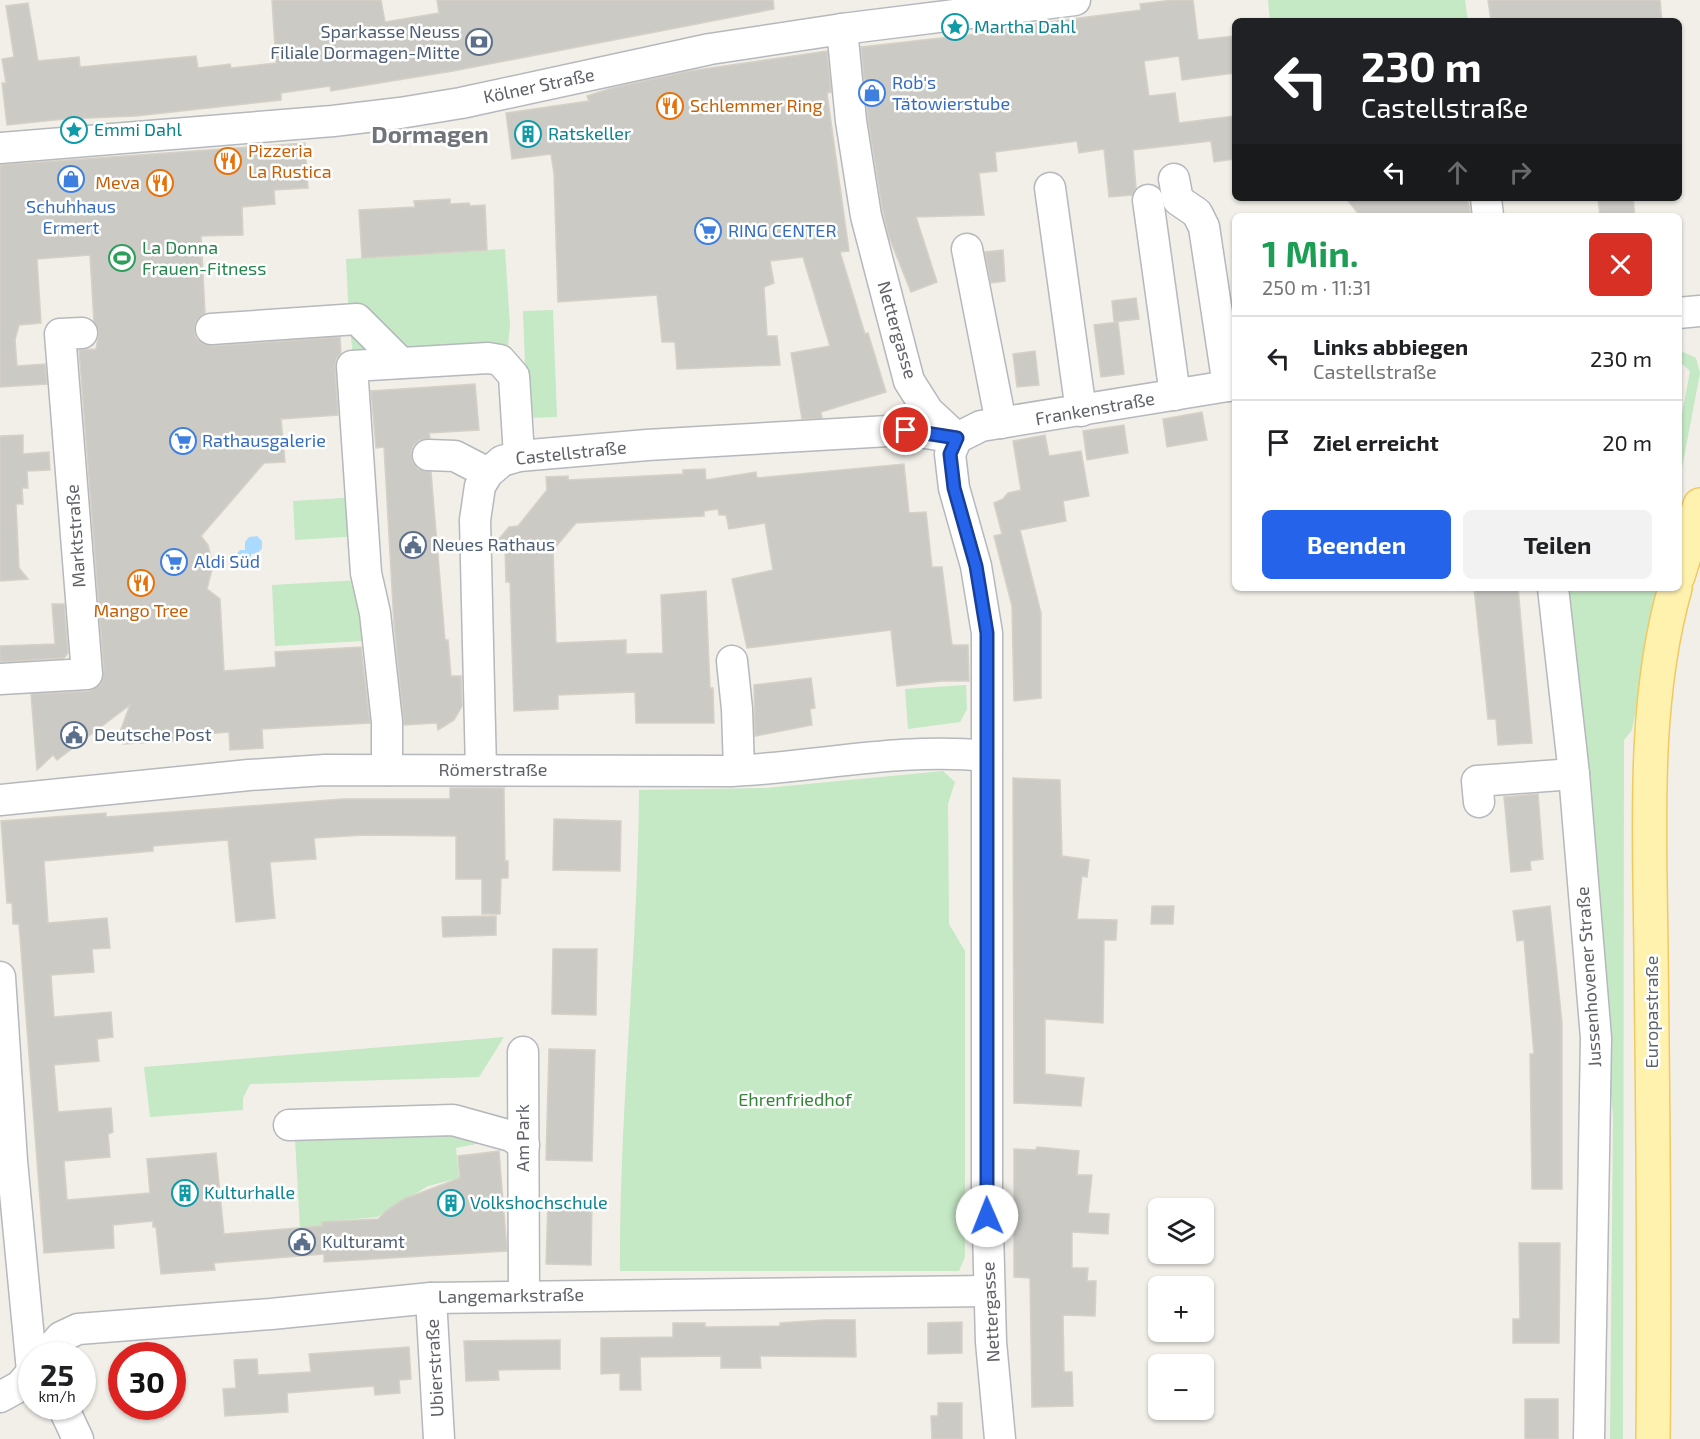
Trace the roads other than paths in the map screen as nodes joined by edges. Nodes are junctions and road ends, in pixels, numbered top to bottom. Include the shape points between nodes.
1 (1074, 0) edge
2 (911, 10) edge
3 (842, 29) junction
4 (0, 148) edge
5 (1174, 179) dead end
6 (1050, 188) dead end
7 (1148, 200) dead end
8 (967, 249) dead end
9 (1700, 311) edge
10 (1682, 313) edge
11 (211, 329) dead end
12 (82, 333) dead end
13 (401, 363) junction
14 (1231, 385) edge
15 (1175, 395) junction
16 (1081, 411) junction
17 (1001, 423) junction
18 (957, 438) junction
19 (428, 455) dead end
20 (519, 456) junction
21 (488, 473) junction
22 (1700, 505) edge
23 (1682, 563) edge
24 (1553, 591) edge
25 (1674, 591) edge
26 (732, 661) dead end
27 (0, 680) edge
28 (986, 756) junction
29 (387, 770) junction
30 (481, 770) junction
31 (739, 770) junction
32 (1574, 774) junction
33 (0, 800) edge
34 (1479, 802) dead end
35 (0, 985) edge
36 (523, 1052) dead end
37 (289, 1125) dead end
38 (524, 1145) junction
39 (6, 1161) edge
40 (989, 1291) junction
41 (524, 1295) junction
42 (431, 1298) junction
43 (28, 1342) edge
44 (57, 1342) edge
45 (18, 1387) edge
46 (0, 1397) edge
47 (69, 1420) edge
48 (78, 1439) edge
49 (439, 1439) edge
50 (1000, 1439) edge
51 (1589, 1439) edge
52 (1653, 1439) edge

1 - 2 street, Kölner Straße
2 - 3 street, Kölner Straße
3 - 4 street, Kölner Straße via 710,49 400,113
3 - 18 street, Nettergasse via 866,216 909,381 928,411
5 - 14 street via 1179,200 1197,213 1204,227
6 - 16 street
7 - 15 street
8 - 17 street
9 - 10 street
11 - 13 street via 357,319
12 - 27 street, Marktstraße via 60,334 87,674
13 - 20 street via 500,360 514,376
13 - 29 street via 352,366 366,573 387,722
14 - 15 street, Frankenstraße
15 - 16 street, Frankenstraße
16 - 17 street, Frankenstraße
17 - 18 street, Frankenstraße via 981,426
18 - 20 street, Castellstraße via 906,430
18 - 28 street, Nettergasse via 950,454 954,488 976,566 987,633
19 - 21 street via 455,456
20 - 21 street, Castellstraße via 502,461
21 - 30 street via 480,486 475,520
22 - 23 main road
24 - 32 street, Jussenhovener Straße
25 - 52 main road, Europastraße via 1655,692 1652,759
26 - 31 street
28 - 31 street, Römerstraße via 923,753
28 - 40 street, Nettergasse
29 - 30 street, Römerstraße
29 - 33 street, Römerstraße via 249,775
30 - 31 street, Römerstraße
32 - 34 street via 1477,781
32 - 51 street, Jussenhovener Straße via 1596,1038
35 - 39 street
36 - 38 street, Am Park
37 - 38 street via 453,1120 511,1136
38 - 41 street, Am Park
39 - 43 street
40 - 41 street, Langemarkstraße
40 - 50 street, Nettergasse
41 - 42 street, Langemarkstraße
42 - 44 street, Langemarkstraße via 78,1329
42 - 49 street, Ubierstraße
45 - 46 street
47 - 48 street

